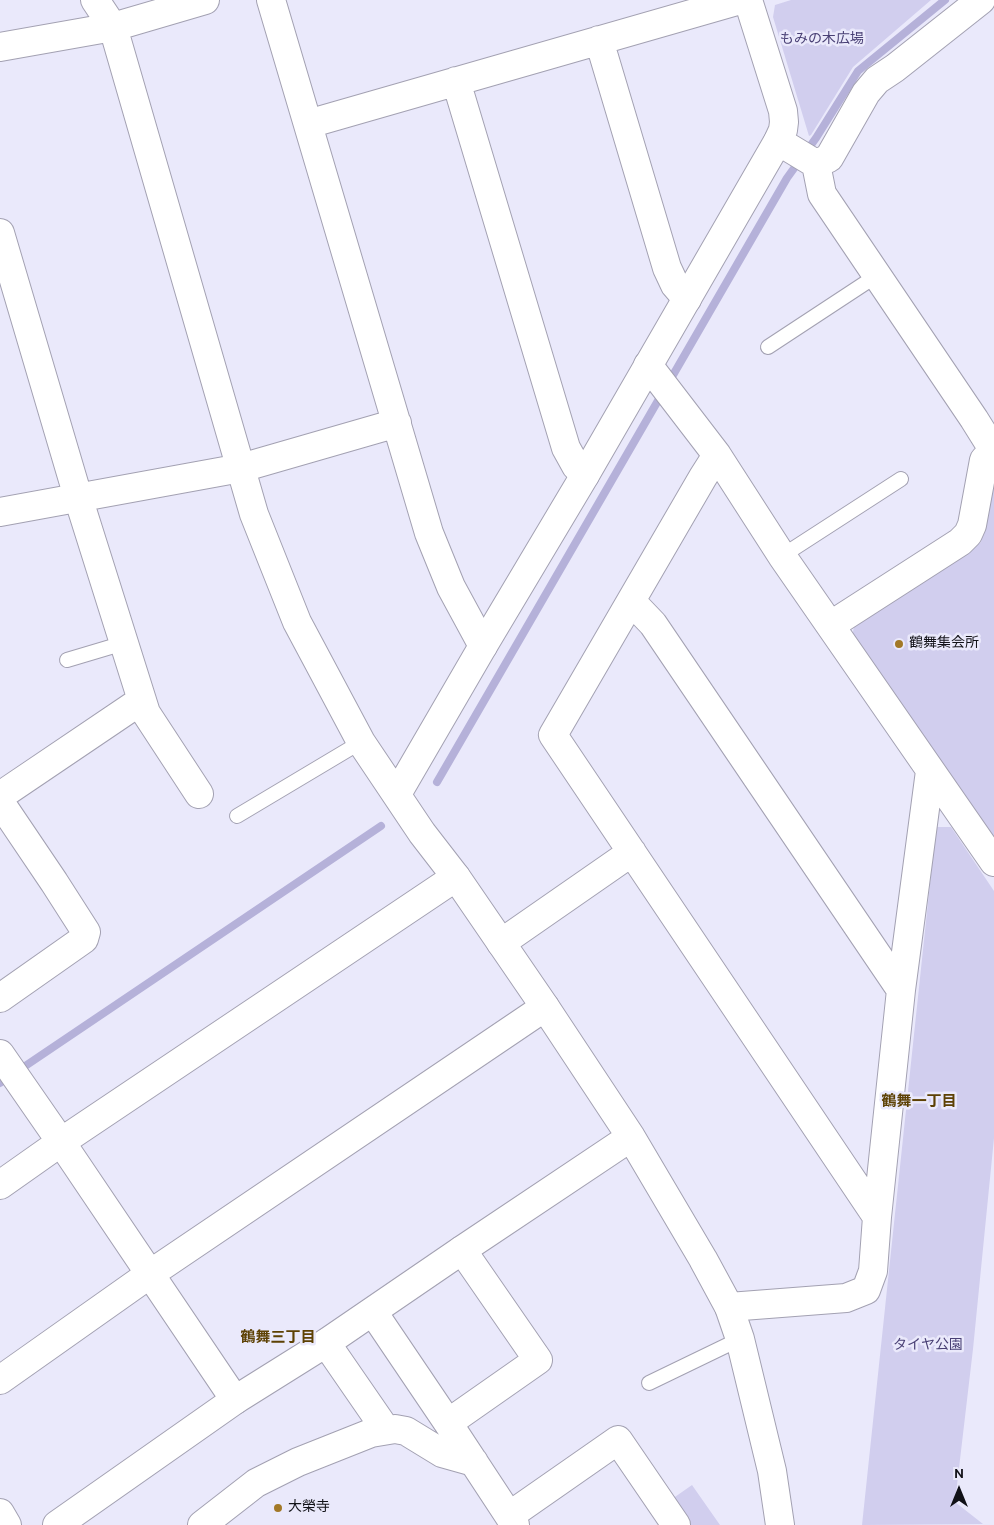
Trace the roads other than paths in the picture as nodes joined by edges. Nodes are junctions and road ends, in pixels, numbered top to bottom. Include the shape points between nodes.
1 (96, 0) edge
2 (205, 0) edge
3 (271, 0) edge
4 (740, 0) edge
5 (748, 0) edge
6 (981, 0) edge
7 (113, 26) junction
8 (599, 40) junction
9 (0, 47) edge
10 (456, 81) junction
11 (308, 124) junction
12 (778, 141) junction
13 (816, 164) junction
14 (0, 234) edge
15 (876, 276) junction
16 (687, 299) junction
17 (768, 347) dead end
18 (648, 364) junction
19 (397, 424) junction
20 (994, 450) edge
21 (717, 455) junction
22 (241, 468) junction
23 (585, 475) junction
24 (901, 478) dead end
25 (78, 497) junction
26 (0, 512) edge
27 (782, 556) junction
28 (631, 601) junction
29 (831, 625) junction
30 (124, 643) junction
31 (483, 646) junction
32 (67, 660) dead end
33 (142, 700) junction
34 (361, 742) junction
35 (930, 771) junction
36 (199, 794) dead end
37 (397, 794) junction
38 (0, 796) edge
39 (0, 802) edge
40 (237, 816) dead end
41 (632, 852) junction
42 (994, 862) edge
43 (456, 877) junction
44 (501, 943) junction
45 (901, 990) junction
46 (0, 998) edge
47 (545, 1007) junction
48 (0, 1054) edge
49 (631, 1137) junction
50 (61, 1142) junction
51 (0, 1185) edge
52 (877, 1217) junction
53 (462, 1250) junction
54 (150, 1274) junction
55 (729, 1308) junction
56 (373, 1312) junction
57 (740, 1339) junction
58 (326, 1343) junction
59 (0, 1380) edge
60 (649, 1383) dead end
61 (235, 1400) junction
62 (448, 1423) junction
63 (386, 1430) junction
64 (474, 1462) junction
65 (0, 1513) edge
66 (512, 1521) edge
67 (7, 1525) edge
68 (57, 1525) edge
69 (202, 1525) edge
70 (676, 1525) edge
71 (780, 1525) edge

1 - 7 street
2 - 7 street
3 - 11 street
4 - 8 street
5 - 12 street via 783,111 783,130
6 - 13 street via 877,80 866,93 829,158
7 - 9 street
7 - 22 street
8 - 10 street
8 - 16 street via 666,268
10 - 11 street
10 - 23 street via 566,448
11 - 19 street
12 - 13 street
12 - 16 street
13 - 15 street via 822,194
14 - 25 street
15 - 17 lane
15 - 20 street
16 - 18 street
18 - 21 street
18 - 23 street
19 - 22 street
19 - 31 street via 429,533 451,587
20 - 29 street via 984,460 968,534
21 - 27 street
21 - 28 street
22 - 25 street
22 - 34 street via 254,514 297,622
23 - 31 street
24 - 27 lane
25 - 26 street
25 - 30 street
27 - 29 street
28 - 41 street via 553,735
28 - 45 street via 653,624
29 - 35 street
30 - 32 lane
30 - 33 street
31 - 37 street
33 - 36 street via 146,713
33 - 38 street
34 - 37 street
34 - 40 lane
35 - 42 street
35 - 45 street
37 - 43 street
39 - 46 street via 86,932 84,939
41 - 44 street
41 - 52 street
43 - 44 street
43 - 50 street
44 - 47 street
45 - 52 street
47 - 49 street
47 - 54 street
48 - 50 street
49 - 53 street
49 - 55 street via 704,1259
50 - 51 street
50 - 54 street
52 - 55 street via 873,1271 866,1290 846,1298
53 - 56 street
53 - 62 street via 538,1360
54 - 59 street
54 - 61 street
55 - 57 street
56 - 58 street
56 - 62 street
57 - 60 lane
57 - 71 street via 772,1471
58 - 61 street
58 - 63 street
61 - 68 street
62 - 64 street
63 - 64 street via 406,1431 442,1453
63 - 69 street via 298,1462 256,1483
64 - 66 street
65 - 67 street
66 - 70 street via 618,1440

